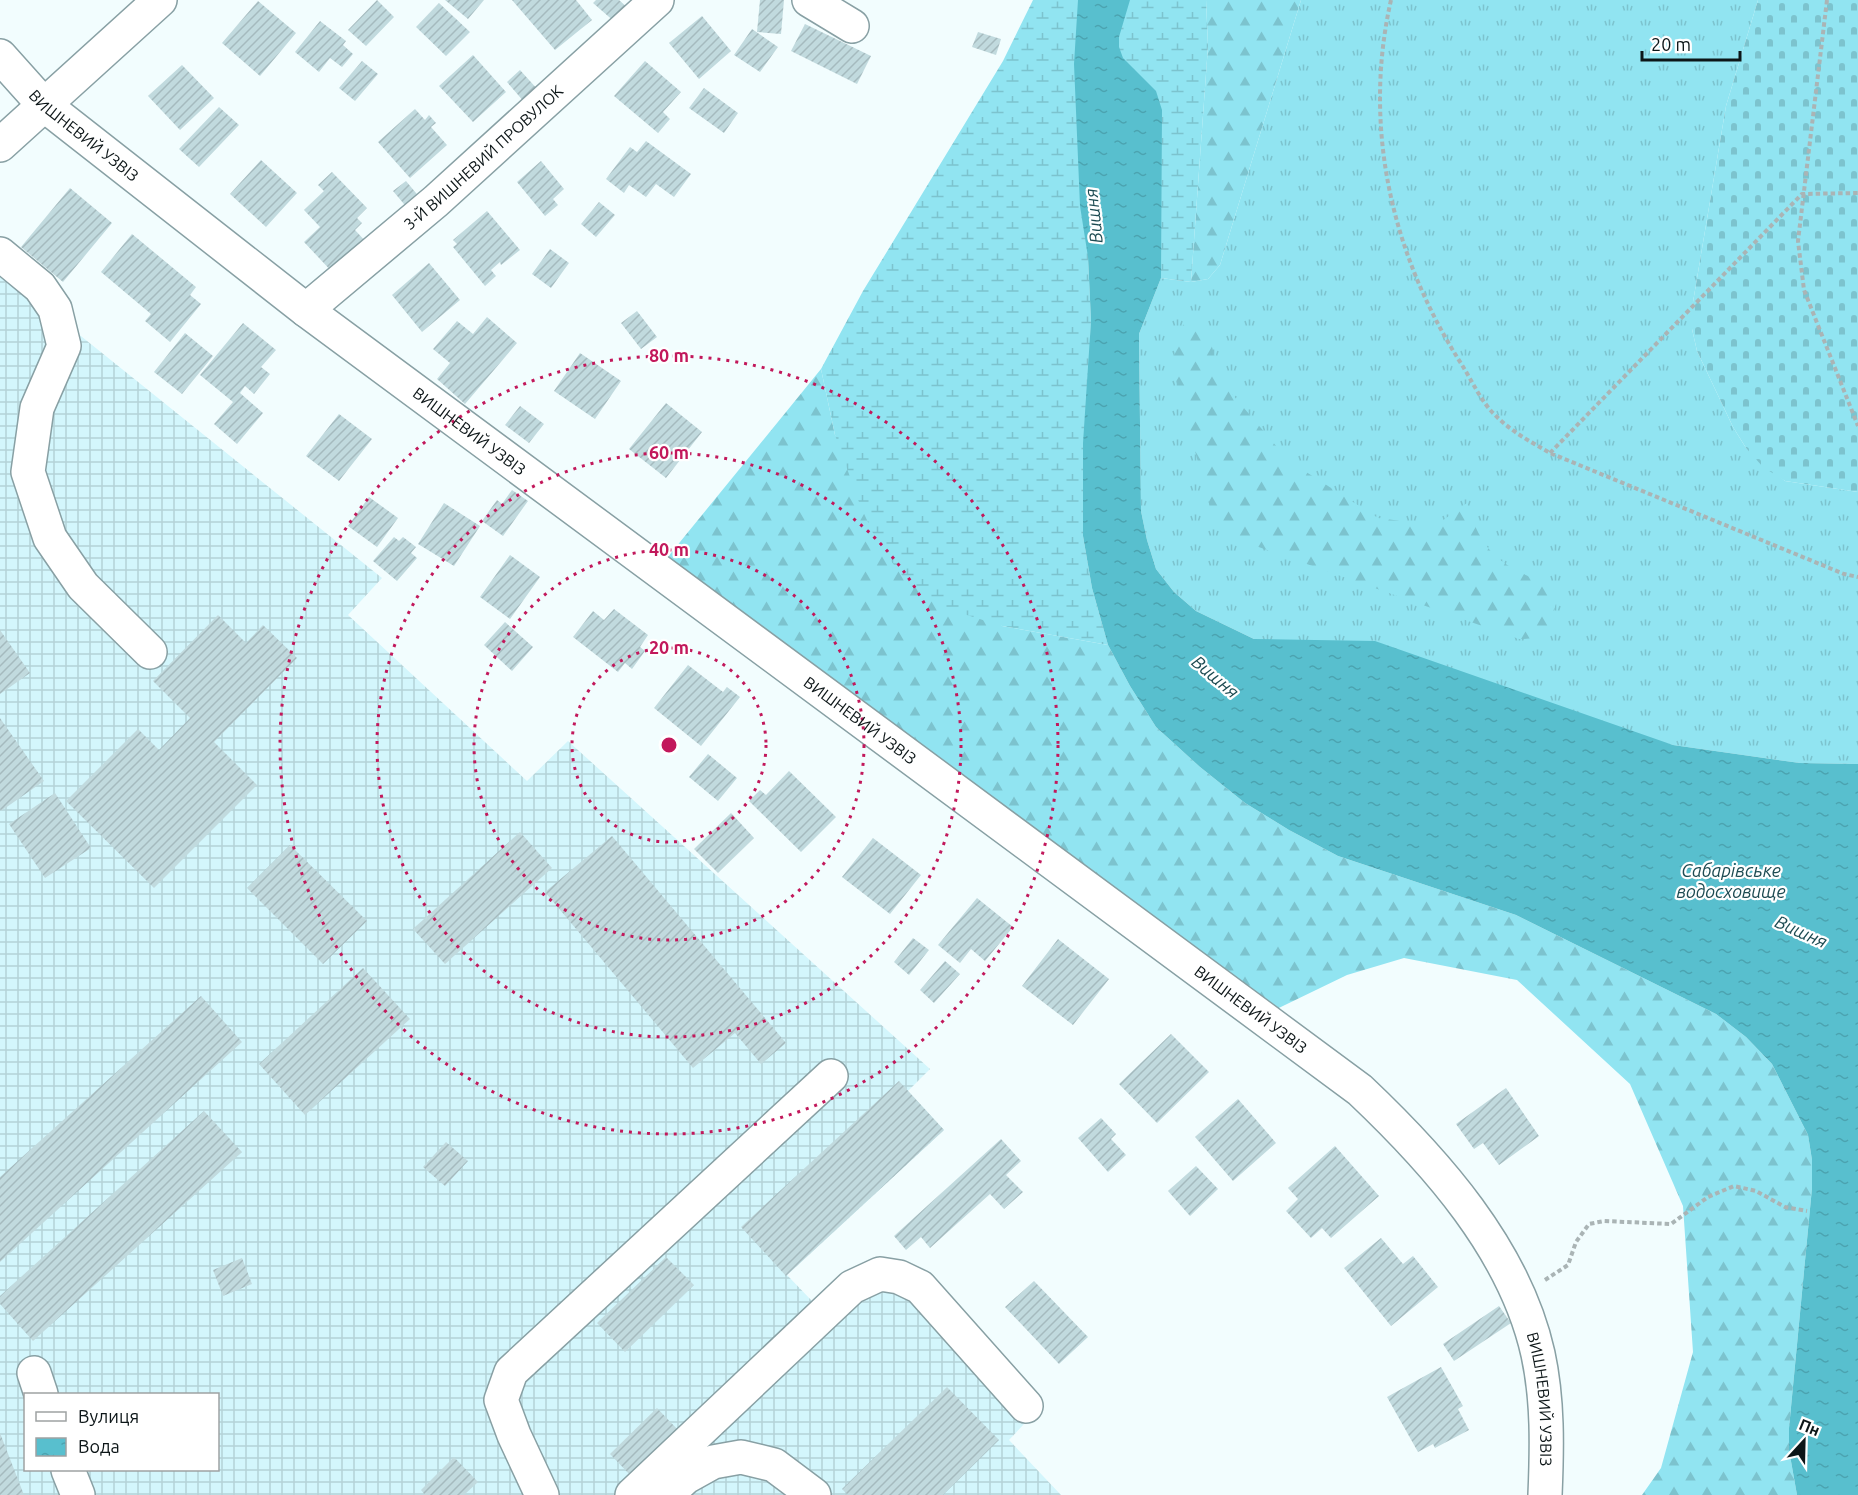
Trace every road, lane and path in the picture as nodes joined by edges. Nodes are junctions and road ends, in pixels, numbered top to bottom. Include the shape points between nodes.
1 (160, 0) edge
2 (657, 0) edge
3 (809, 0) edge
4 (1391, 0) edge
5 (1827, 0) edge
6 (852, 26) dead end
7 (0, 56) edge
8 (44, 104) junction
9 (0, 145) edge
10 (1858, 193) edge
11 (1802, 194) junction
12 (0, 254) edge
13 (306, 310) junction
14 (1858, 426) edge
15 (1550, 453) junction
16 (1858, 577) edge
17 (150, 652) dead end
18 (831, 1076) dead end
19 (1807, 1211) dead end
20 (1560, 1272) dead end
21 (1026, 1406) dead end
22 (68, 1471) edge
23 (78, 1495) edge
24 (542, 1495) edge
25 (632, 1495) edge
26 (666, 1495) edge
27 (814, 1495) edge
28 (1545, 1495) edge

1 - 8 street
2 - 13 street, 3-Й ВИШНЕВИЙ ПРОВУЛОК via 436,201
3 - 6 street
4 - 15 path via 1380,70 1380,115 1391,204 1404,245 1420,289 1450,346 1493,414
5 - 11 path
7 - 8 street, ВИШНЕВИЙ УЗВІЗ
8 - 9 street
8 - 13 street, ВИШНЕВИЙ УЗВІЗ
10 - 11 path
11 - 14 path via 1798,241 1804,290
11 - 15 path
12 - 17 street via 40,287 55,309 64,346 37,408 28,472 50,538 82,586
13 - 28 street, ВИШНЕВИЙ УЗВІЗ via 1262,1016 1360,1090 1405,1132 1478,1225 1509,1275 1525,1313 1538,1354 1545,1400
15 - 16 path
18 - 24 street via 511,1372 501,1400
19 - 20 path via 1785,1207 1756,1191 1734,1186 1708,1197 1671,1224 1589,1224 1576,1242 1568,1265
21 - 25 street via 920,1287 879,1274 852,1287
22 - 23 street
26 - 27 street via 686,1477 713,1462 741,1457 774,1465

